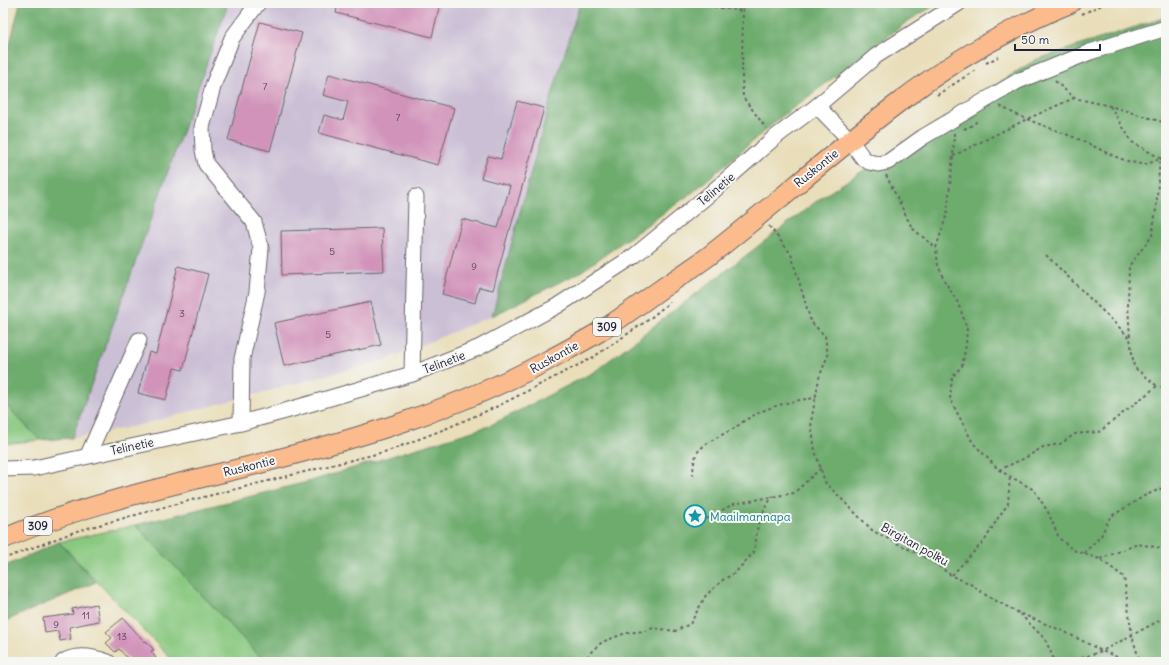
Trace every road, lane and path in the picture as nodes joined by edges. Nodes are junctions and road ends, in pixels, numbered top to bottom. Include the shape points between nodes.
1 (258, 3) edge
2 (703, 3) edge
3 (743, 3) edge
4 (959, 3) edge
5 (1106, 3) edge
6 (1073, 10) edge
7 (743, 11) junction
8 (1166, 28) edge
9 (1001, 55) dead end
10 (1044, 71) junction
11 (932, 98) dead end
12 (1074, 98) junction
13 (987, 99) junction
14 (817, 106) junction
15 (1110, 106) junction
16 (1027, 119) junction
17 (1166, 123) edge
18 (954, 133) dead end
19 (774, 138) junction
20 (850, 140) junction
21 (953, 156) junction
22 (1160, 158) junction
23 (1166, 158) edge
24 (888, 162) junction
25 (1166, 164) edge
26 (416, 197) dead end
27 (768, 225) dead end
28 (936, 248) junction
29 (1046, 255) dead end
30 (672, 301) dead end
31 (1130, 338) junction
32 (139, 340) dead end
33 (412, 374) junction
34 (1157, 386) junction
35 (1166, 389) edge
36 (815, 398) junction
37 (241, 422) junction
38 (88, 456) junction
39 (820, 468) junction
40 (3, 469) edge
41 (999, 470) junction
42 (693, 476) dead end
43 (1010, 476) junction
44 (1166, 484) edge
45 (773, 496) junction
46 (701, 522) dead end
47 (3, 539) edge
48 (1166, 549) edge
49 (1084, 553) junction
50 (3, 559) edge
51 (1100, 559) junction
52 (952, 576) junction
53 (1019, 613) junction
54 (1166, 617) edge
55 (1132, 636) junction
56 (1102, 651) junction
57 (63, 662) edge
58 (108, 662) edge
59 (583, 662) edge
60 (1055, 662) edge
61 (1070, 662) edge
62 (1130, 662) edge
63 (1140, 662) edge

1 - 37 street via 232,38 214,83 202,127 206,164 254,222 261,248 257,292 242,360
2 - 7 path via 707,6
3 - 7 path
4 - 14 street, Telinetie via 876,56
5 - 6 path
6 - 20 main road, Ruskontie / 309 via 1026,23 978,49 905,97
7 - 19 path via 744,96
8 - 10 street via 1090,52
9 - 11 path
10 - 12 path
10 - 13 street via 1018,81
12 - 15 path
12 - 16 path
13 - 16 path
13 - 24 street via 923,136
14 - 19 street, Telinetie
14 - 20 street
15 - 17 path
15 - 22 path via 1132,142
16 - 21 path
16 - 22 path via 1117,158 1144,164
18 - 21 path
19 - 33 street, Telinetie via 634,256 557,306 478,348
20 - 24 street via 869,162
20 - 47 main road, Ruskontie / 309 via 701,262 604,329 503,384 396,424 74,512
21 - 28 path via 947,214
22 - 23 path
22 - 25 path
22 - 31 path via 1152,236 1129,266
24 - 28 path via 886,176 912,228
26 - 33 street
27 - 36 path, Birgitan polku via 791,254 811,322 825,336 828,355
28 - 41 path via 938,266 958,303 967,328 962,366 952,377 950,399 973,443
29 - 31 path
30 - 50 path via 592,358 498,406 445,429 395,448 77,530
31 - 34 path via 1134,367
32 - 38 street
33 - 37 street, Telinetie
34 - 35 path
34 - 41 path via 1099,432 1075,434 1060,444 1043,447
36 - 39 path, Birgitan polku via 811,422
36 - 42 path via 775,406 716,437 699,450
37 - 38 street, Telinetie
38 - 40 street, Telinetie via 34,468
39 - 45 path via 794,493
39 - 52 path, Birgitan polku via 825,482 873,531 932,561
41 - 43 path
43 - 49 path via 1034,490 1048,512 1059,538 1073,550
43 - 52 path via 1008,504 985,540
44 - 49 path via 1110,517 1101,536
45 - 46 path via 733,504
45 - 59 path via 758,524 754,552 735,573 706,595 690,624 675,630 653,628 626,633 602,642
48 - 51 path via 1138,544
49 - 51 path
51 - 55 path via 1124,577
52 - 53 path, Birgitan polku via 969,583
53 - 56 path, Birgitan polku
53 - 60 path via 1045,639
54 - 55 path
55 - 56 path
55 - 63 path
56 - 61 path
56 - 62 path, Birgitan polku
57 - 58 street via 68,658 81,656 96,657

